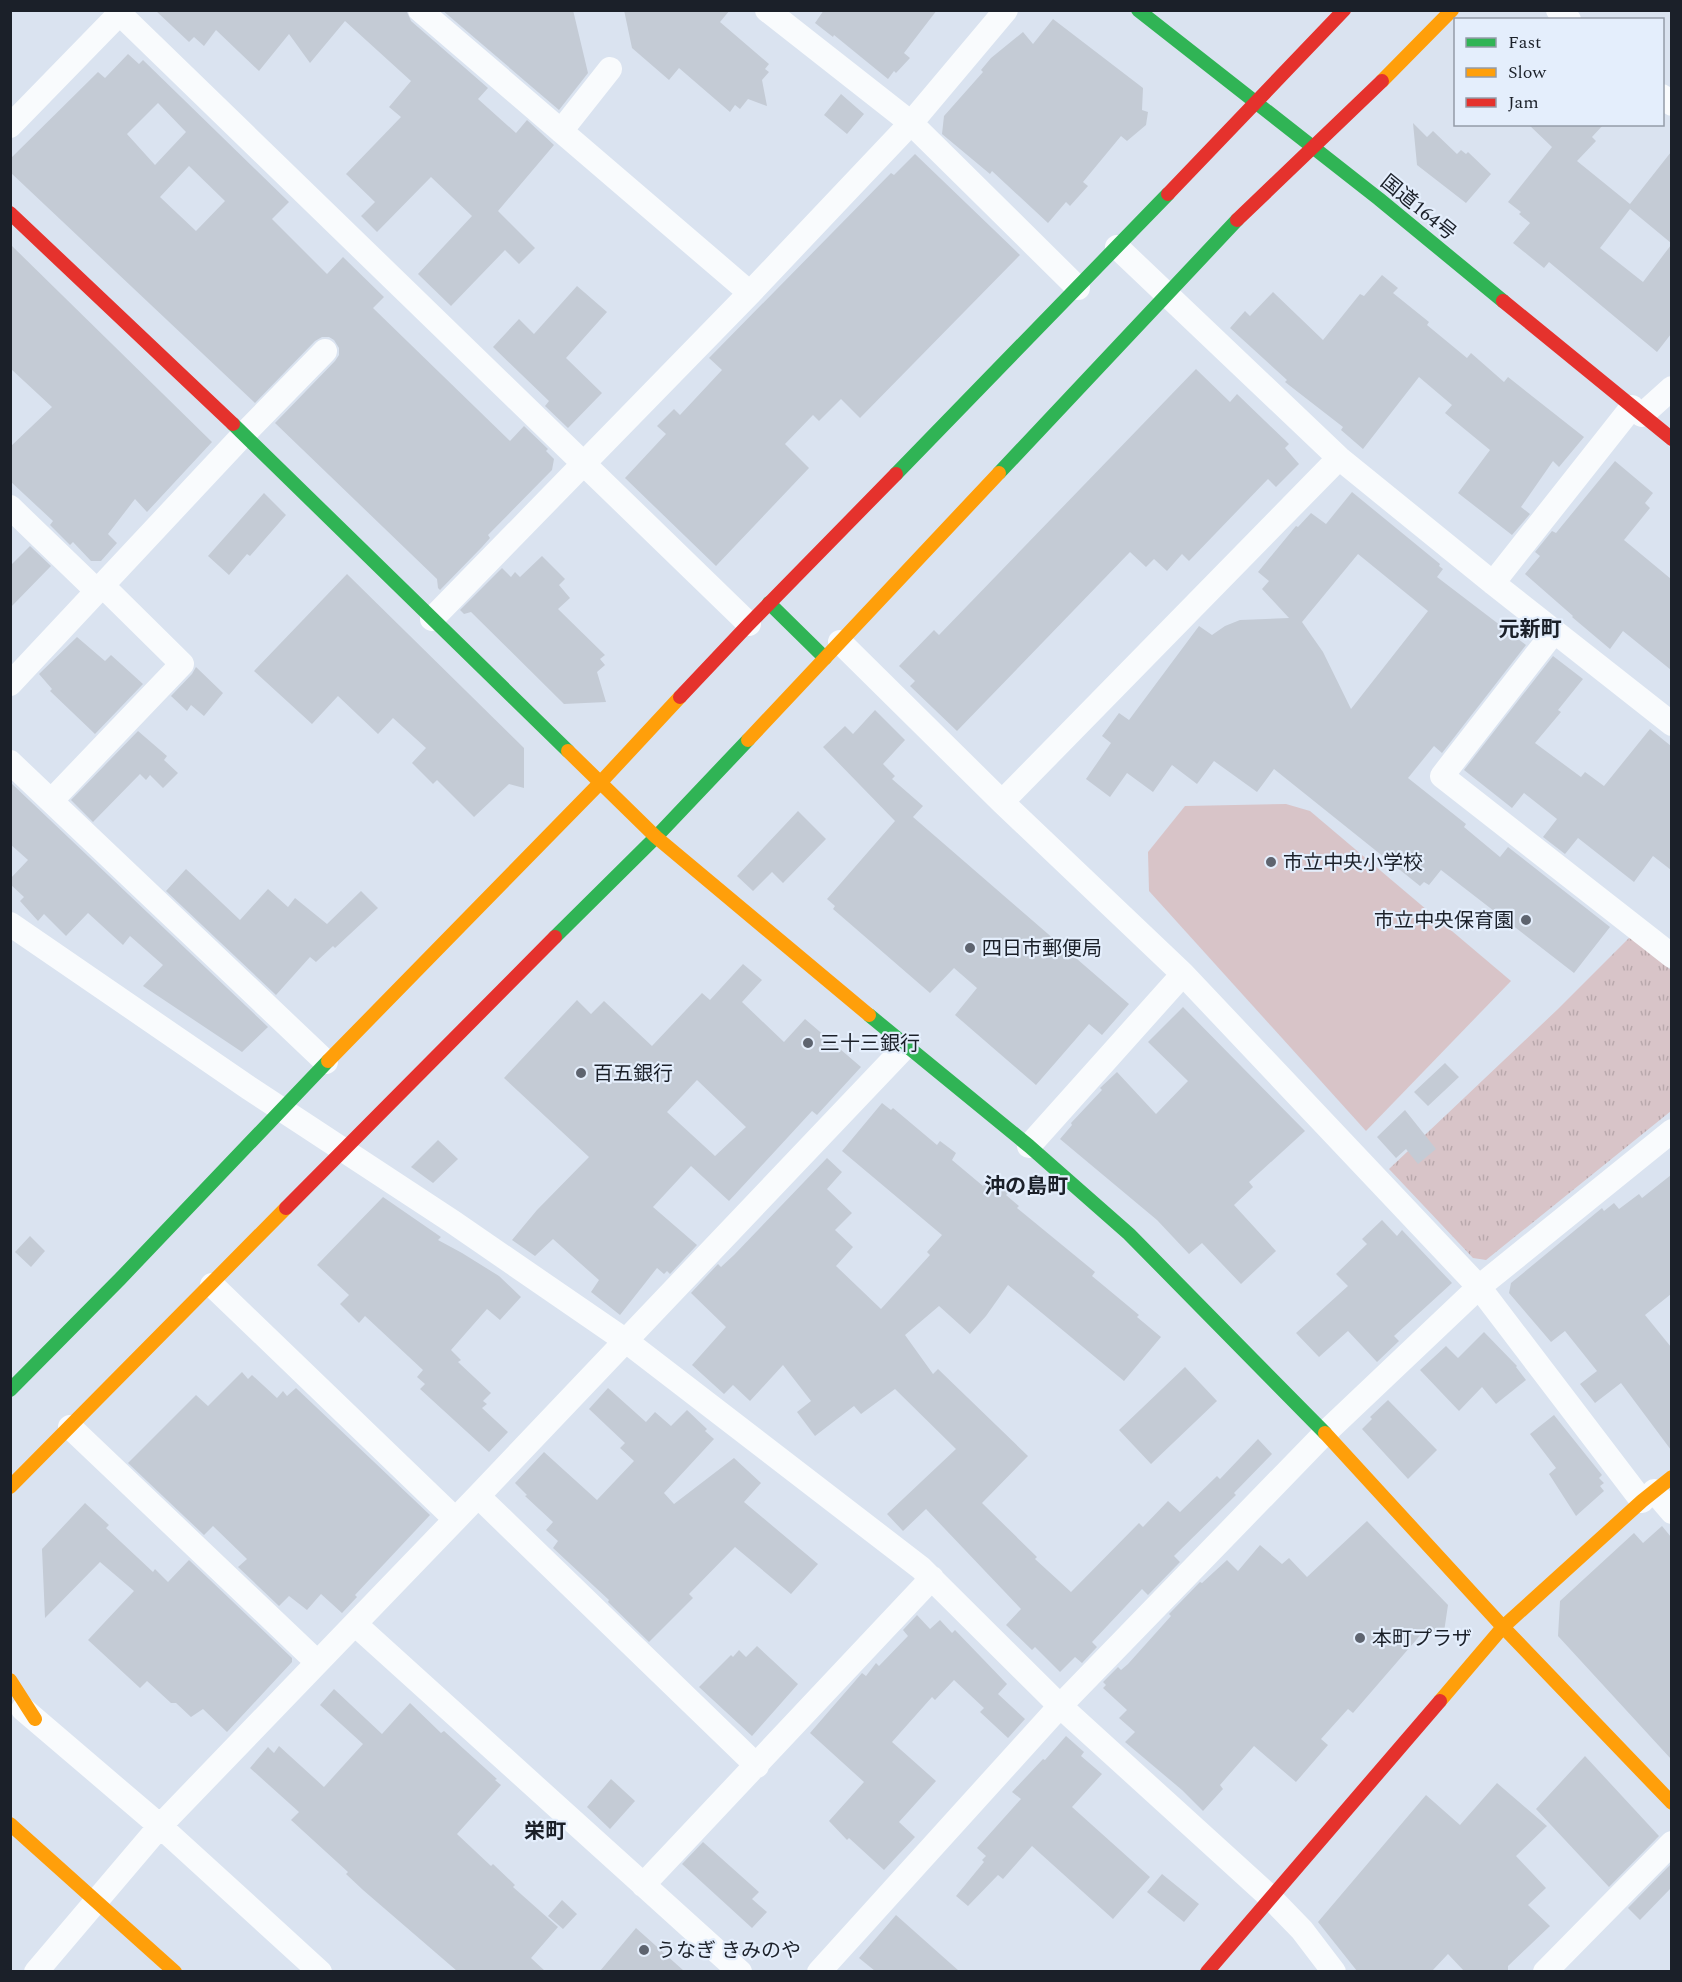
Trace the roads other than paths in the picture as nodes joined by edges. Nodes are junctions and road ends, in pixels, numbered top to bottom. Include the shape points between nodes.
1 (420, 10) edge
2 (767, 10) edge
3 (1006, 10) edge
4 (1138, 10) edge
5 (1344, 10) edge
6 (1452, 10) edge
7 (119, 12) edge
8 (610, 69) dead end
9 (1256, 102) junction
10 (911, 123) junction
11 (10, 126) edge
12 (561, 131) junction
13 (1312, 147) junction
14 (10, 213) edge
15 (1117, 247) junction
16 (1078, 288) junction
17 (750, 292) junction
18 (1167, 295) junction
19 (325, 351) dead end
20 (1671, 388) edge
21 (1637, 411) junction
22 (244, 434) junction
23 (1671, 439) edge
24 (1339, 458) junction
25 (582, 464) junction
26 (10, 507) edge
27 (1493, 583) junction
28 (100, 589) junction
29 (769, 603) junction
30 (432, 619) junction
31 (748, 624) junction
32 (1554, 632) junction
33 (832, 650) junction
34 (10, 684) edge
35 (1671, 724) edge
36 (10, 762) edge
37 (600, 783) junction
38 (52, 800) junction
39 (1002, 802) junction
40 (656, 837) junction
41 (10, 924) edge
42 (1671, 956) edge
43 (1183, 974) junction
44 (906, 1046) junction
45 (326, 1062) junction
46 (281, 1109) junction
47 (1671, 1131) edge
48 (1029, 1146) junction
49 (342, 1150) junction
50 (212, 1285) junction
51 (1479, 1287) junction
52 (626, 1341) junction
53 (10, 1390) edge
54 (70, 1427) junction
55 (1325, 1433) junction
56 (10, 1487) edge
57 (1656, 1489) edge
58 (478, 1496) junction
59 (1671, 1512) edge
60 (456, 1519) junction
61 (932, 1578) junction
62 (355, 1624) junction
63 (1503, 1627) junction
64 (317, 1662) junction
65 (10, 1680) edge
66 (10, 1697) edge
67 (1060, 1706) junction
68 (35, 1719) junction
69 (757, 1766) junction
70 (1671, 1803) edge
71 (10, 1824) edge
72 (160, 1826) junction
73 (1671, 1843) edge
74 (644, 1885) junction
75 (1270, 1897) junction
76 (97, 1901) junction
77 (36, 1971) edge
78 (175, 1971) edge
79 (320, 1971) edge
80 (740, 1971) edge
81 (819, 1971) edge
82 (1207, 1971) edge
83 (1334, 1971) edge
84 (1545, 1971) edge

1 - 12 street
2 - 10 street
3 - 10 street
4 - 9 main road, 国道164号
5 - 9 main road
6 - 13 main road
7 - 11 street
7 - 25 street
8 - 12 street
9 - 13 main road, 国道164号
9 - 15 main road
10 - 16 street
10 - 17 street
12 - 17 street
13 - 18 main road
13 - 21 main road, 国道164号
14 - 22 main road
15 - 16 main road
15 - 18 street
16 - 29 main road
17 - 25 street
18 - 24 street
18 - 33 main road
19 - 22 street
20 - 21 street
21 - 23 main road, 国道164号
21 - 27 street
22 - 28 street
22 - 30 main road
24 - 27 street
24 - 39 street
25 - 30 street
25 - 31 street
26 - 28 street
27 - 32 street
28 - 34 street
28 - 38 street via 182,664
29 - 31 main road
29 - 33 main road
30 - 37 main road
31 - 37 main road
32 - 35 street
32 - 42 street via 1442,776
33 - 39 street
33 - 40 main road
36 - 38 street
37 - 40 main road
37 - 45 main road
38 - 45 street
39 - 43 street
40 - 44 main road
40 - 49 main road
41 - 46 street
43 - 48 street
43 - 51 street
44 - 48 main road
44 - 52 street
45 - 46 main road
46 - 49 street
46 - 53 main road
47 - 51 street
48 - 55 main road via 1129,1234
49 - 50 main road
49 - 52 street
50 - 54 main road
50 - 60 street
51 - 55 street
51 - 57 street
52 - 58 street
52 - 61 street
54 - 56 main road
54 - 64 street
55 - 63 main road
55 - 67 street
57 - 59 street
57 - 63 main road
58 - 60 street
58 - 69 street
60 - 62 street
61 - 67 street
61 - 69 street
62 - 64 street
62 - 74 street
63 - 70 main road
63 - 75 main road
64 - 72 street
65 - 68 main road
66 - 68 street
67 - 75 street
67 - 81 street
68 - 72 street
69 - 74 street
71 - 76 main road
72 - 76 street
72 - 79 street
73 - 84 street
74 - 80 street
75 - 82 main road
75 - 83 street
76 - 77 street
76 - 78 main road

